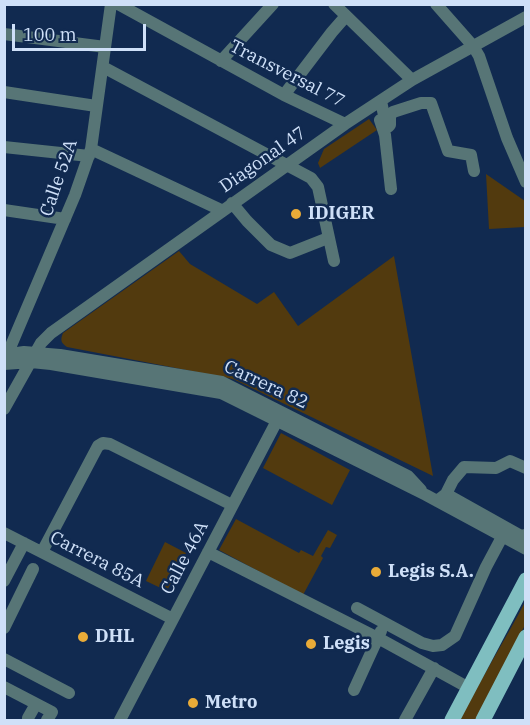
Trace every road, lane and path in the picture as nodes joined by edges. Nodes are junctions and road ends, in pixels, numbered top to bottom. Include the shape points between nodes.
1 (111, 4) edge
2 (118, 4) edge
3 (273, 4) edge
4 (334, 4) edge
5 (435, 4) edge
6 (346, 16) junction
7 (525, 17) edge
8 (5, 35) edge
9 (474, 46) junction
10 (105, 47) junction
11 (221, 61) junction
12 (102, 67) junction
13 (412, 80) junction
14 (4, 92) edge
15 (284, 95) junction
16 (377, 103) junction
17 (96, 106) junction
18 (345, 124) junction
19 (4, 147) edge
20 (90, 153) junction
21 (286, 165) junction
22 (474, 171) dead end
23 (525, 182) edge
24 (391, 189) dead end
25 (232, 202) junction
26 (221, 210) junction
27 (5, 212) edge
28 (65, 219) junction
29 (328, 238) junction
30 (334, 261) dead end
31 (5, 358) edge
32 (33, 358) junction
33 (4, 409) edge
34 (279, 417) junction
35 (525, 468) edge
36 (436, 497) junction
37 (232, 506) junction
38 (4, 533) edge
39 (525, 535) edge
40 (502, 537) junction
41 (24, 543) junction
42 (525, 549) edge
43 (42, 552) junction
44 (208, 552) junction
45 (33, 569) dead end
46 (525, 580) edge
47 (4, 581) edge
48 (357, 608) dead end
49 (173, 619) junction
50 (385, 623) junction
51 (4, 628) edge
52 (525, 637) edge
53 (378, 638) junction
54 (525, 654) edge
55 (4, 659) edge
56 (434, 668) junction
57 (4, 687) edge
58 (469, 688) junction
59 (354, 690) dead end
60 (69, 693) dead end
61 (36, 704) junction
62 (29, 720) edge
63 (48, 720) edge
64 (120, 720) edge
65 (405, 720) edge
66 (452, 720) edge
67 (483, 720) edge
68 (491, 720) edge

1 - 10 street, Calle 52A
2 - 11 street, Transversal 77
3 - 11 street
4 - 6 street
5 - 9 street
6 - 13 street
6 - 15 street
7 - 9 street, Diagonal 47
8 - 10 street
9 - 13 street, Diagonal 47
9 - 23 street
10 - 12 street, Calle 52A
11 - 15 street, Transversal 77
12 - 17 street, Calle 52A
12 - 21 street
13 - 16 street, Diagonal 47
14 - 17 street
15 - 18 street, Transversal 77
16 - 18 street, Diagonal 47
16 - 22 street via 388,127 393,112 431,103 448,151 471,156
16 - 24 street via 386,135
17 - 20 street, Calle 52A
18 - 21 street, Diagonal 47
19 - 20 street
20 - 26 street
20 - 28 street, Calle 52A
21 - 25 street, Diagonal 47
21 - 29 street via 311,178 318,187
25 - 26 street, Diagonal 47
25 - 29 street via 271,245 290,253
26 - 32 street, Diagonal 47 via 51,333
27 - 28 street
28 - 31 street, Calle 52A
29 - 30 street
31 - 32 street, Carrera 82
32 - 33 street
32 - 34 street, Carrera 82 via 207,378 232,386
34 - 36 street, Carrera 82 via 408,476
34 - 37 street, Calle 46A
35 - 36 street via 510,461 496,468 464,468
36 - 39 street
36 - 40 street, Carrera 82
37 - 43 street via 103,443
37 - 44 street, Calle 46A
38 - 41 street, Carrera 85A
40 - 42 street, Carrera 82
40 - 50 street via 450,641 433,646 422,643
41 - 43 street, Carrera 85A
41 - 47 street
43 - 49 street, Carrera 85A
44 - 49 street, Calle 46A
44 - 53 street
45 - 51 street
46 - 58 main road
48 - 50 street
49 - 64 street, Calle 46A
50 - 53 street
52 - 67 main road
53 - 56 street
53 - 59 street
54 - 68 street
55 - 60 street
56 - 58 street
56 - 65 street
57 - 61 street
58 - 66 main road
61 - 62 street
61 - 63 street via 52,712

